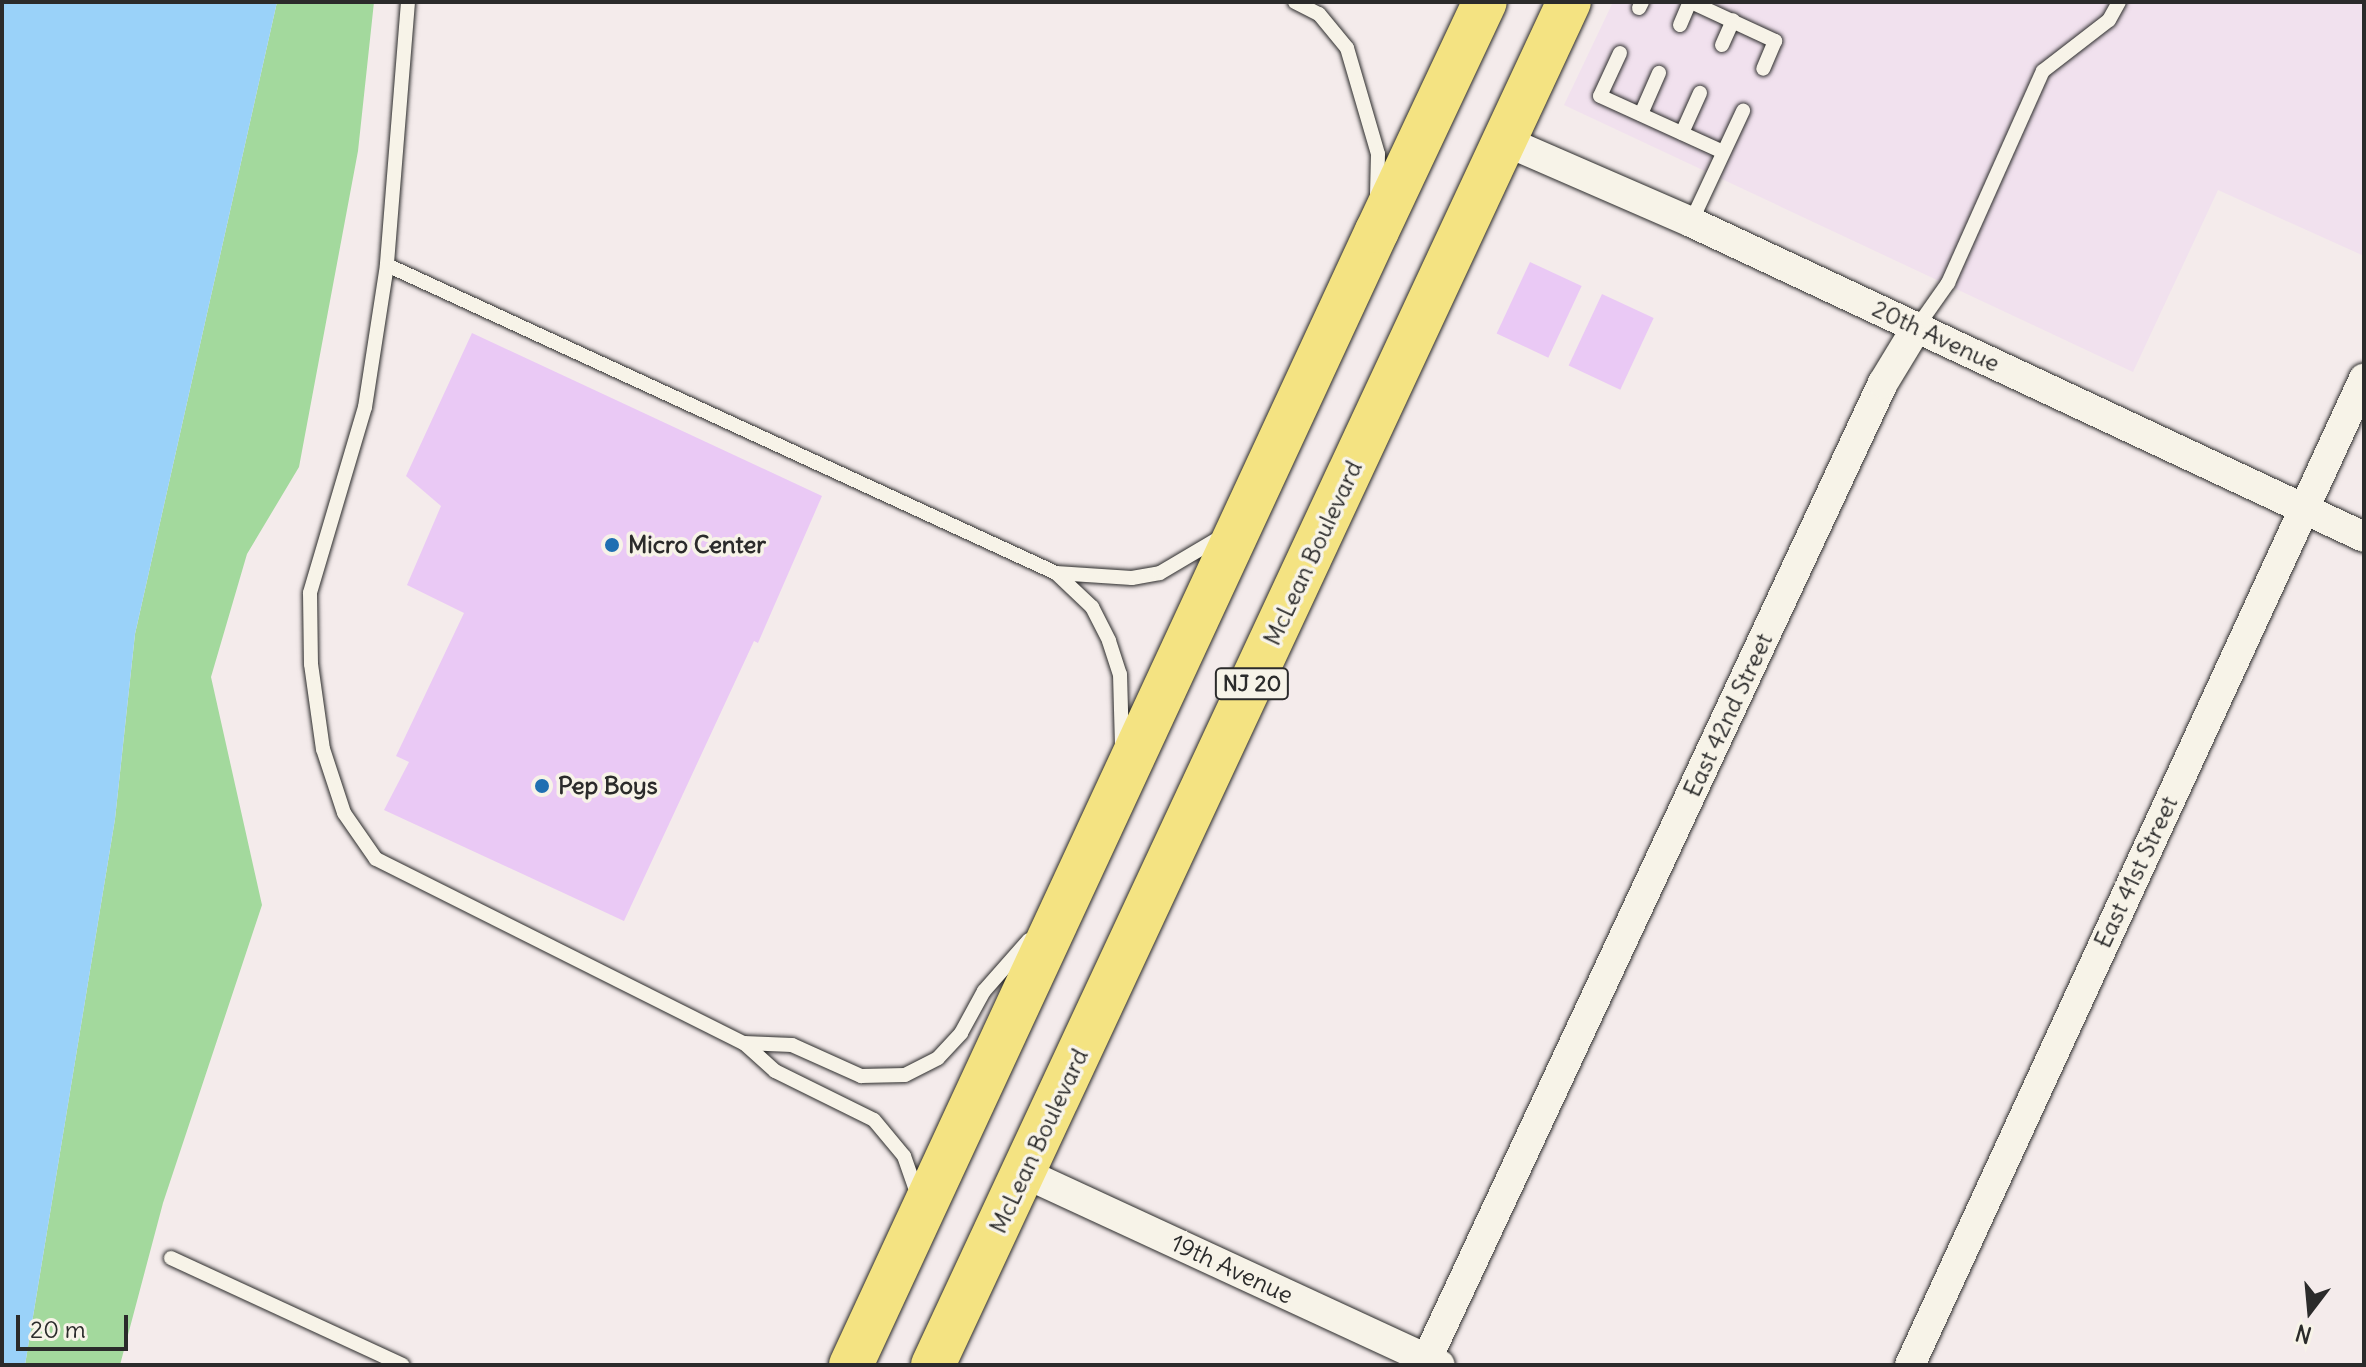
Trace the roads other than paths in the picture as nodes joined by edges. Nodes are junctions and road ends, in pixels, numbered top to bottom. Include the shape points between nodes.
1 (408, 2) edge
2 (1295, 2) edge
3 (1485, 2) edge
4 (1569, 2) edge
5 (1690, 2) edge
6 (2119, 2) edge
7 (1733, 20) junction
8 (1680, 25) dead end
9 (1722, 45) dead end
10 (1620, 53) dead end
11 (1763, 69) dead end
12 (1659, 73) dead end
13 (1700, 93) dead end
14 (1743, 111) dead end
15 (1641, 114) junction
16 (1682, 133) junction
17 (1505, 141) junction
18 (1723, 152) junction
19 (1691, 222) junction
20 (1377, 231) junction
21 (387, 265) junction
22 (1917, 327) junction
23 (2364, 379) edge
24 (2303, 509) junction
25 (1240, 525) junction
26 (2364, 537) edge
27 (1056, 573) junction
28 (1120, 781) junction
29 (1063, 901) junction
30 (744, 1043) junction
31 (1024, 1173) junction
32 (922, 1207) junction
33 (171, 1258) dead end
34 (1430, 1363) edge
35 (403, 1365) edge
36 (851, 1365) edge
37 (933, 1365) edge
38 (1910, 1365) edge

1 - 21 lane
2 - 20 lane via 1319,14 1347,48 1378,154
3 - 20 main road
4 - 17 main road, McLean Boulevard / NJ 20
5 - 7 lane
5 - 8 lane
6 - 22 lane, East 42nd Street via 2109,20 2043,71 1948,283
7 - 9 lane
7 - 11 lane via 1775,41
10 - 15 lane via 1600,96
12 - 15 lane
13 - 16 lane
14 - 18 lane
15 - 16 lane
16 - 18 lane
17 - 19 street, 20th Avenue
17 - 31 main road, McLean Boulevard / NJ 20
18 - 19 lane
19 - 22 street, 20th Avenue
20 - 25 main road
21 - 27 lane
21 - 30 lane via 365,407 310,593 311,664 323,749 344,813 376,859
22 - 24 street, 20th Avenue
22 - 34 street, East 42nd Street via 1883,383
23 - 24 street, East 41st Street
24 - 26 street, 20th Avenue
24 - 38 street, East 41st Street
25 - 27 lane via 1160,573 1132,578
25 - 28 main road
27 - 28 lane via 1092,607 1120,674
28 - 29 main road
29 - 30 lane via 984,991 946,1049 905,1075 861,1076 792,1045
29 - 32 main road
30 - 32 lane via 775,1071 874,1120 904,1156
31 - 34 street, 19th Avenue
31 - 37 main road, McLean Boulevard / NJ 20
32 - 36 main road
33 - 35 lane

